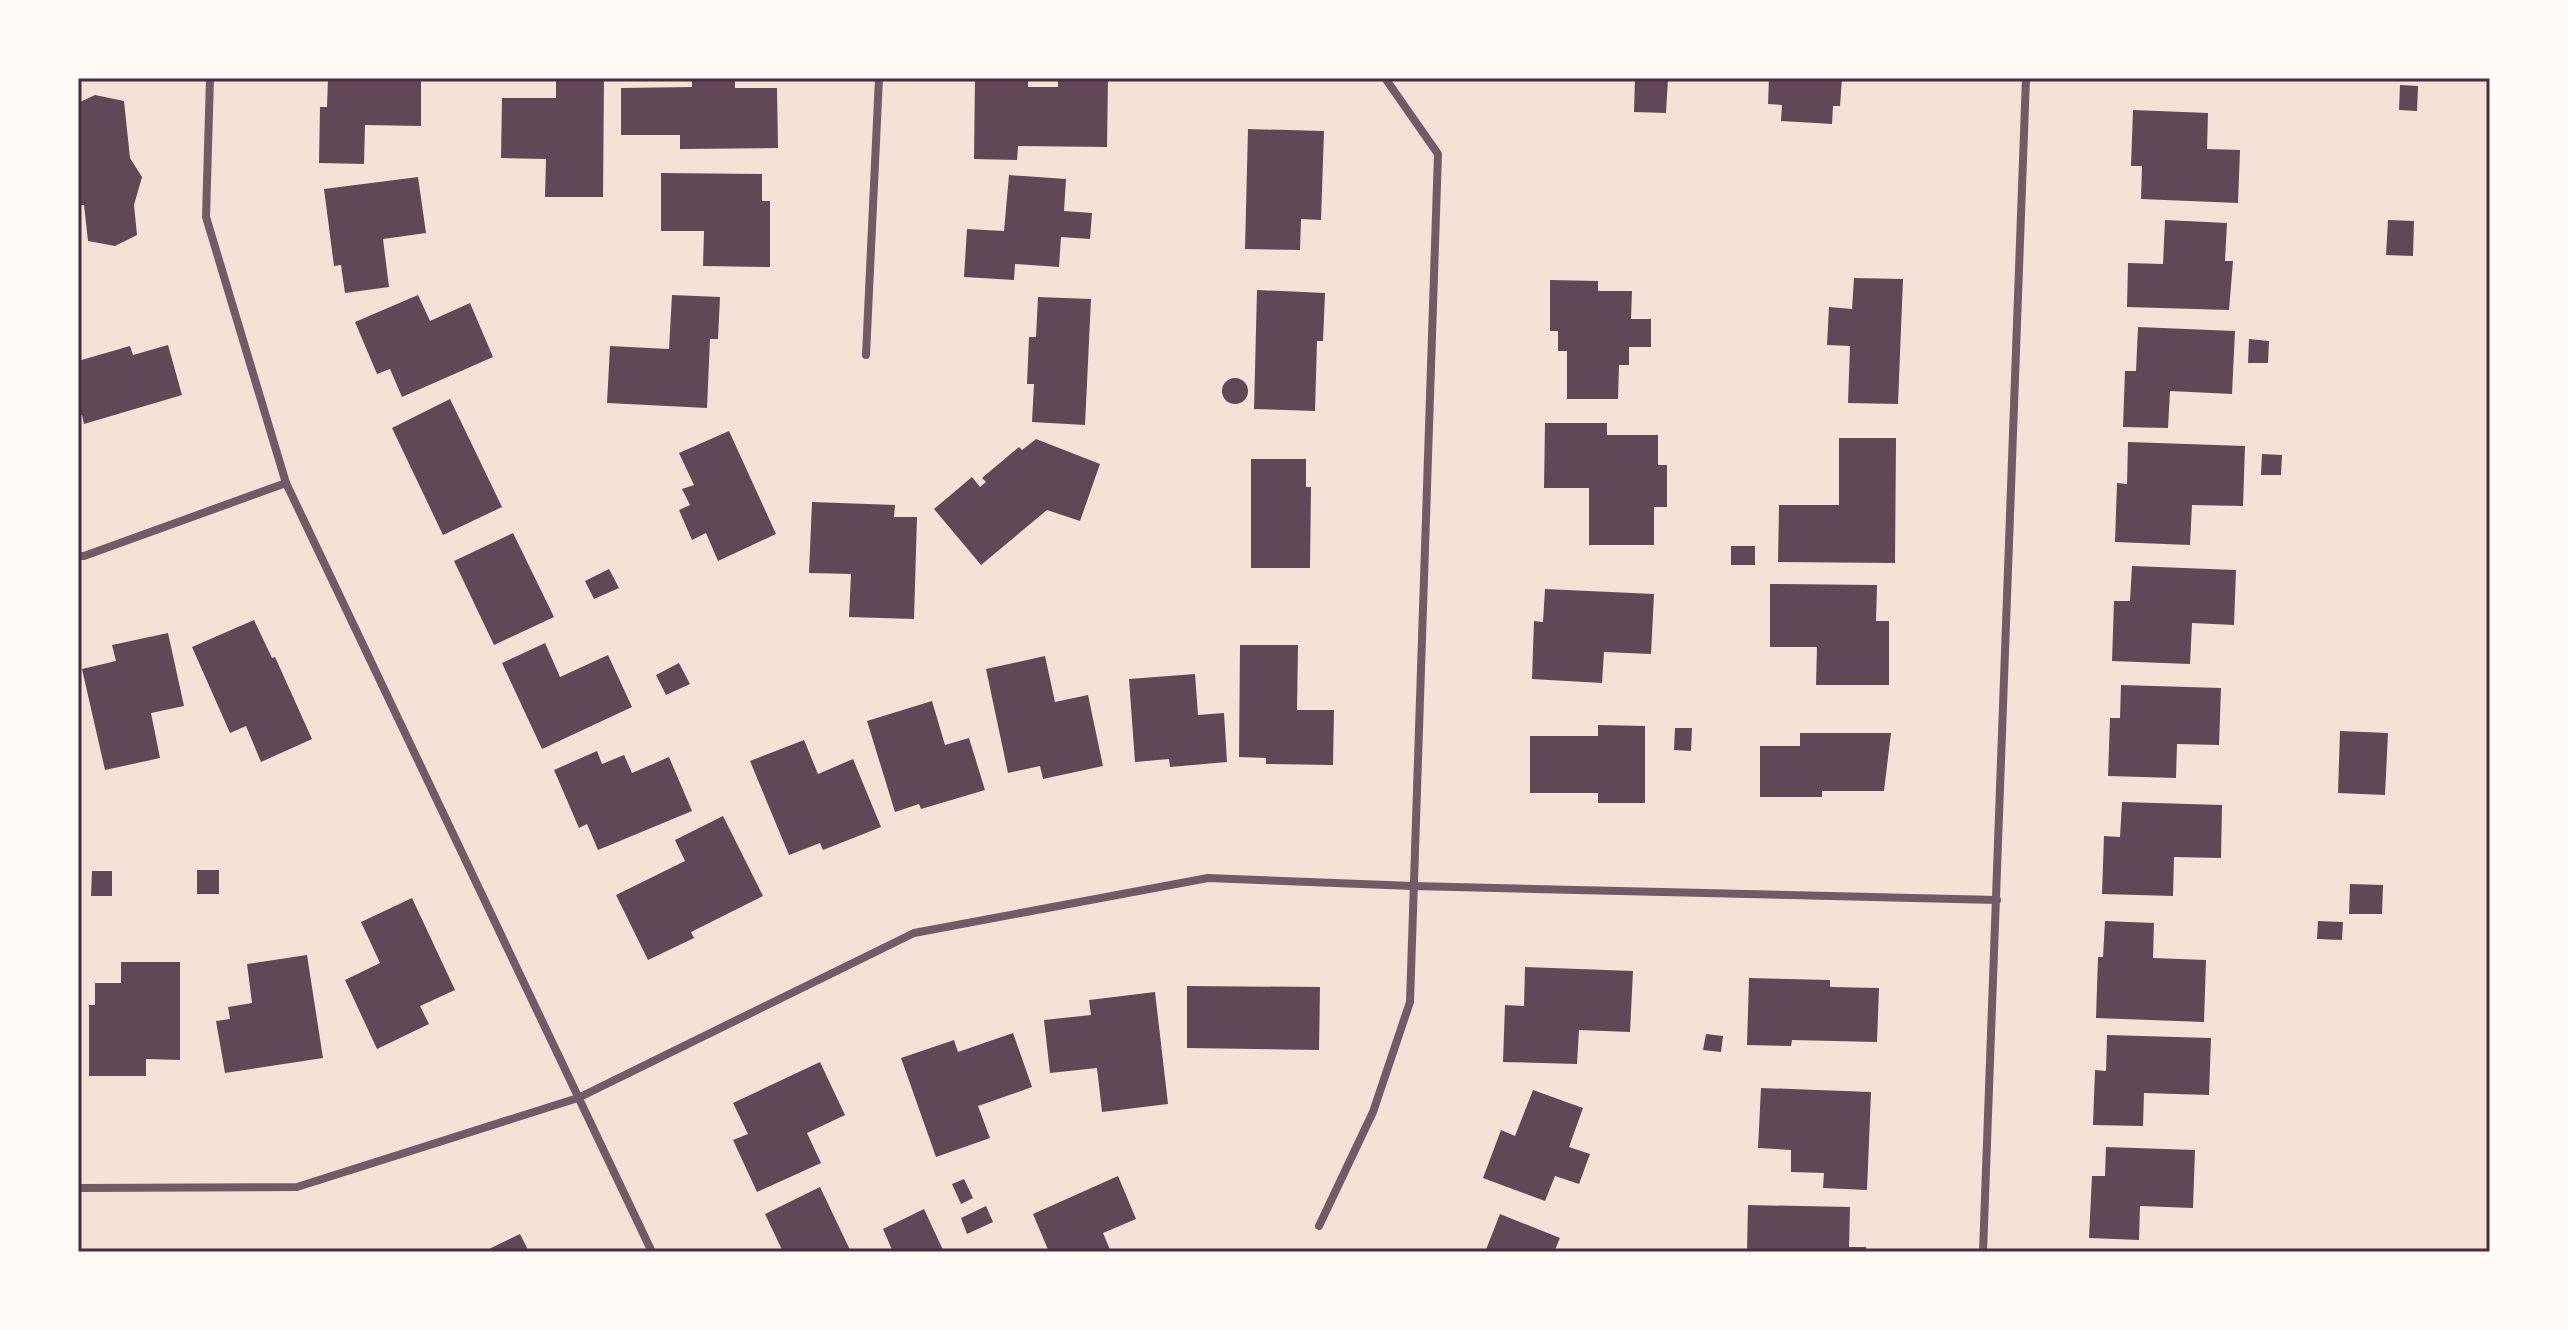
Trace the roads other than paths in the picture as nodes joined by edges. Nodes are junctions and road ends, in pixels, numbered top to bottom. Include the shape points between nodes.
1 (210, 78) edge
2 (879, 78) edge
3 (1385, 78) edge
4 (2026, 78) edge
5 (866, 355) dead end
6 (286, 483) junction
7 (78, 556) edge
8 (1413, 886) junction
9 (1997, 900) junction
10 (578, 1098) junction
11 (78, 1188) edge
12 (1319, 1226) dead end
13 (652, 1252) edge
14 (1983, 1252) edge

1 - 6 street via 206,217
2 - 5 street
3 - 8 street via 1438,154
4 - 9 street
6 - 7 street
6 - 10 street
8 - 9 street
8 - 10 street via 1208,878 914,933
8 - 12 street via 1410,1002 1373,1112
9 - 14 street
10 - 11 street via 297,1187
10 - 13 street

